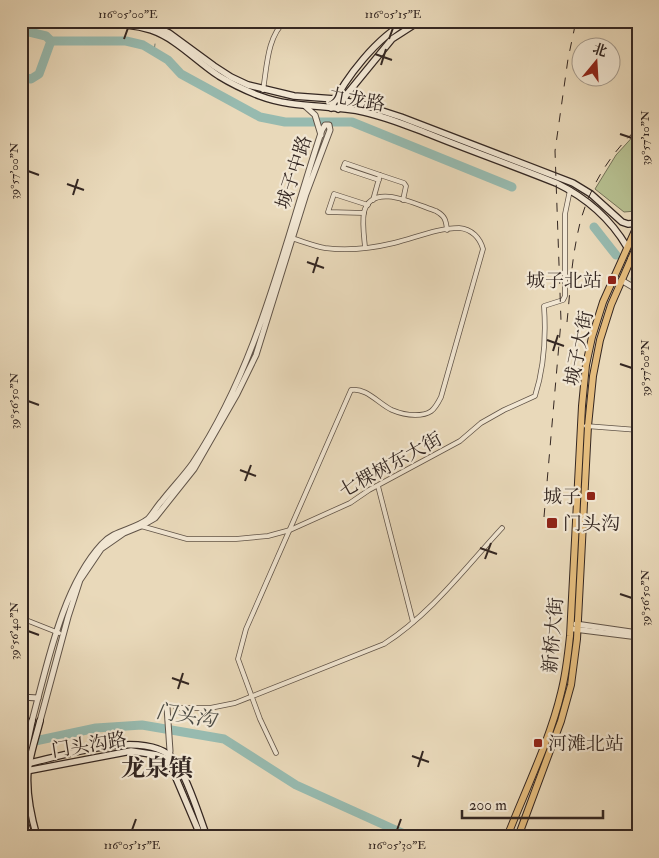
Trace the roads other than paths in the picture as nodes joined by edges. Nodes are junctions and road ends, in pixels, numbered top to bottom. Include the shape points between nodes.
1 (65, 21) edge
2 (142, 21) edge
3 (285, 21) edge
4 (408, 21) edge
5 (420, 21) edge
6 (263, 90) junction
7 (335, 99) junction
8 (343, 101) junction
9 (305, 106) junction
10 (331, 108) junction
11 (338, 109) junction
12 (21, 121) edge
13 (321, 135) junction
14 (21, 143) edge
15 (380, 178) junction
16 (570, 190) junction
17 (376, 191) junction
18 (392, 197) junction
19 (373, 200) junction
20 (403, 200) junction
21 (368, 204) junction
22 (364, 213) junction
23 (638, 224) edge
24 (447, 230) junction
25 (291, 238) junction
26 (638, 243) edge
27 (365, 247) junction
28 (627, 247) junction
29 (631, 258) junction
30 (638, 264) edge
31 (621, 280) junction
32 (638, 290) edge
33 (585, 426) junction
34 (638, 430) edge
35 (378, 486) junction
36 (139, 526) junction
37 (502, 528) dead end
38 (290, 530) junction
39 (21, 618) edge
40 (413, 622) junction
41 (573, 627) junction
42 (60, 633) junction
43 (638, 633) edge
44 (638, 637) edge
45 (251, 695) junction
46 (21, 697) edge
47 (38, 698) junction
48 (166, 707) dead end
49 (176, 708) dead end
50 (40, 720) joint
51 (32, 722) joint
52 (276, 753) dead end
53 (168, 758) junction
54 (29, 767) junction
55 (22, 768) edge
56 (21, 803) edge
57 (30, 837) edge
58 (37, 837) edge
59 (201, 837) edge
60 (207, 837) edge
61 (507, 837) edge
62 (518, 837) edge

1 - 9 main road, 九龙路 via 135,25 152,30 238,86 290,105
2 - 6 main road, 九龙路 via 169,33 231,77
3 - 6 street via 272,40
4 - 7 main road via 360,63
5 - 8 main road via 392,39
6 - 7 main road, 九龙路
7 - 8 main road, 九龙路
7 - 10 main road
8 - 11 main road
8 - 23 main road, 九龙路 via 401,117 573,183 591,194 622,222
9 - 10 main road, 九龙路
9 - 13 street via 314,115
10 - 11 main road, 九龙路
11 - 16 main road, 九龙路 via 383,117
12 - 14 street via 24,126
13 - 25 street, 城子中路 via 301,193
13 - 25 street, 城子中路 via 329,125 330,130
15 - 15 street via 345,163 343,168
15 - 17 street
15 - 20 street via 404,183
16 - 28 main road, 九龙路 via 588,201 618,232
16 - 35 street, 七棵树东大街 via 565,214 565,296 563,300 544,306 540,380 535,396 481,423 460,441
17 - 18 street
17 - 19 street
18 - 19 street via 382,195
18 - 20 street
19 - 21 street
20 - 24 street via 442,214
21 - 22 street
21 - 22 street via 334,194 328,212
22 - 27 street
23 - 28 main road, 城子大街
24 - 27 street
24 - 38 street via 460,228 472,232 480,239 483,249 436,408 425,415 409,415 393,410 365,392 351,390
25 - 27 street via 326,248
25 - 36 street, 城子中路 via 234,391 193,463
26 - 29 main road, 城子大街
28 - 33 main road, 城子大街 via 603,302 592,338 586,365
29 - 30 street
29 - 31 main road, 城子大街
31 - 32 street
31 - 33 main road, 城子大街 via 600,340
33 - 34 street
33 - 41 main road, 新桥大街
35 - 38 street, 七棵树东大街 via 350,503
35 - 40 street
36 - 38 street, 七棵树东大街 via 187,539 260,537
36 - 42 street, 城子中路 via 119,531 104,542 88,561 77,580
37 - 40 street
38 - 45 street via 240,647 238,659
39 - 42 street
40 - 45 street via 384,644
41 - 43 street
41 - 44 street
41 - 61 main road, 新桥大街 via 559,701
41 - 62 main road, 新桥大街 via 574,666 567,703
42 - 47 street, 城子中路
42 - 50 street, 城子中路
45 - 49 street via 235,703 210,708
45 - 52 street
46 - 47 street
47 - 51 street, 城子中路
48 - 53 street
50 - 54 main road
51 - 55 main road, 城子中路
53 - 54 main road, 门头沟路 via 126,752
53 - 59 main road
53 - 60 main road via 175,761 182,772
54 - 55 main road, 门头沟路
54 - 58 main road via 28,786
56 - 57 main road

